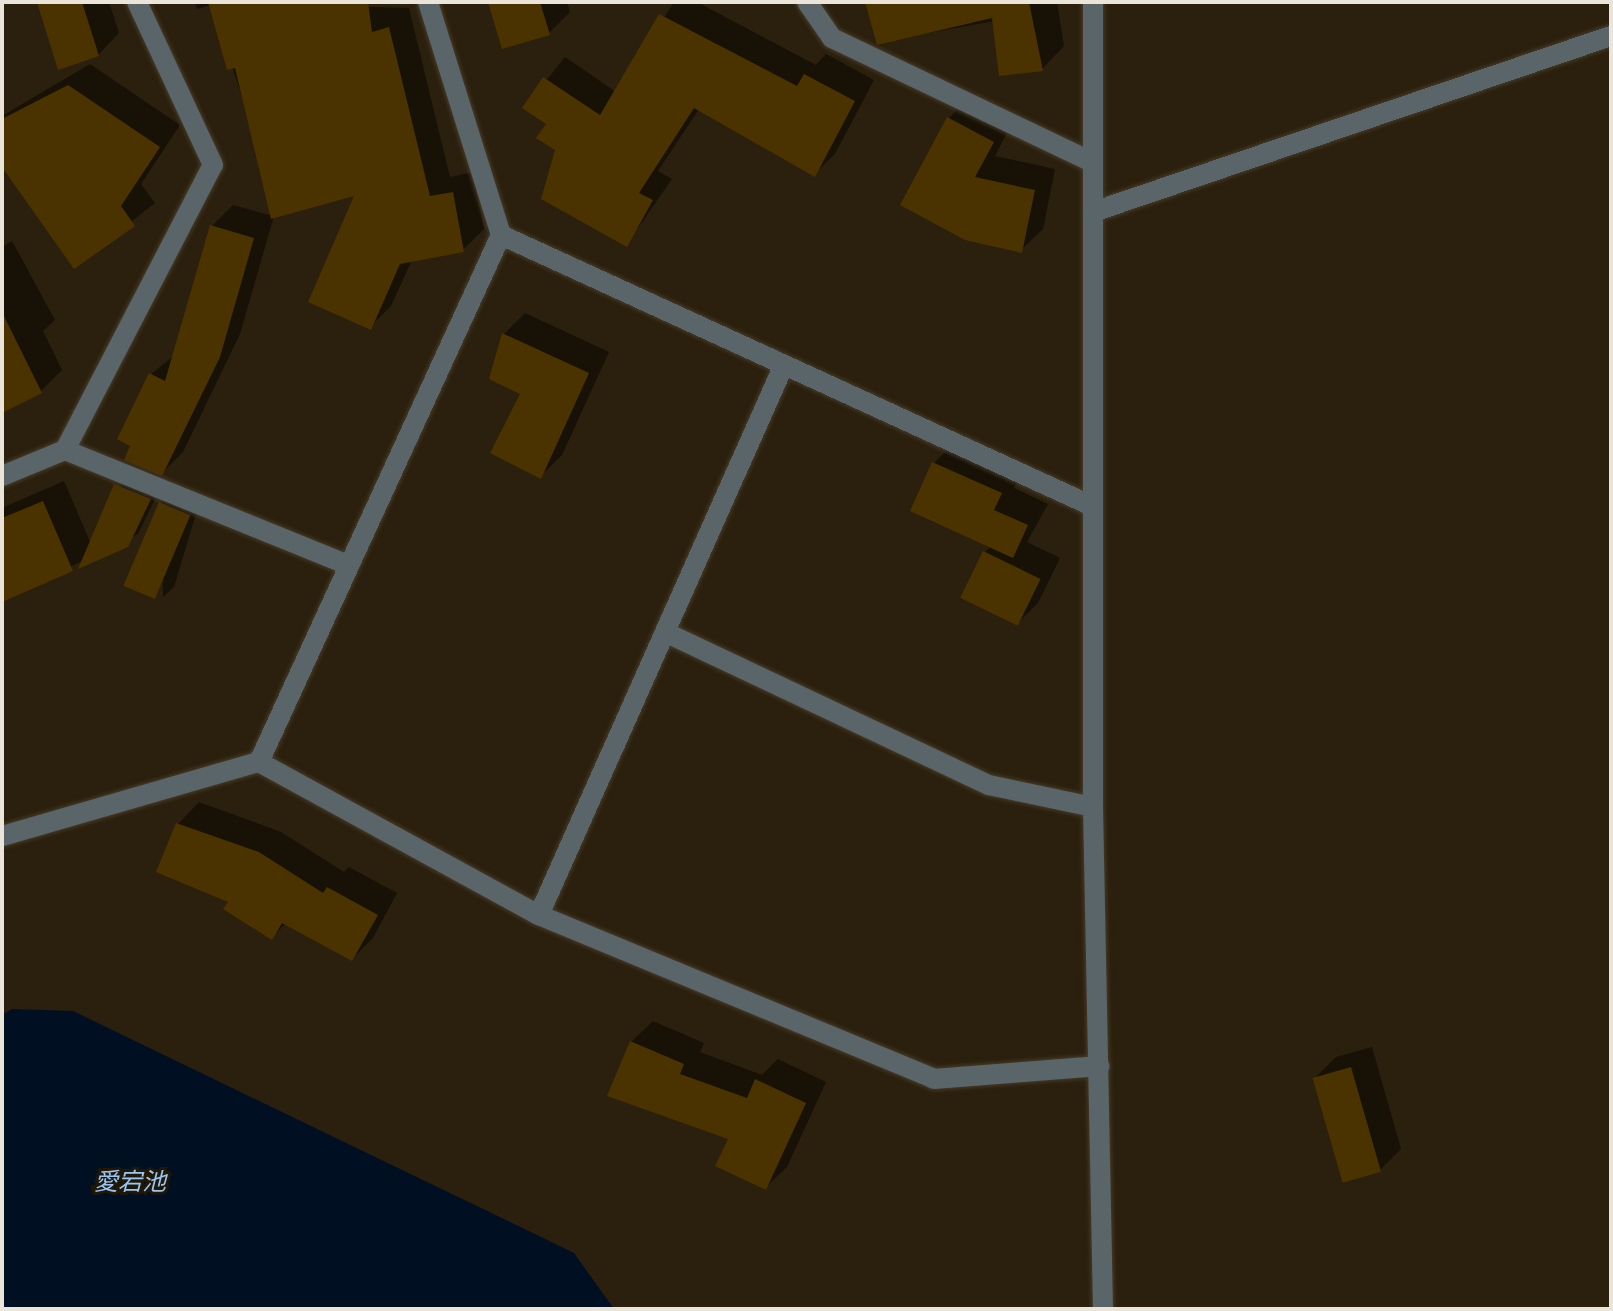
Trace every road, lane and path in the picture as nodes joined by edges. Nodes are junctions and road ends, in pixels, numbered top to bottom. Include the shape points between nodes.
1 (137, 2) edge
2 (428, 2) edge
3 (807, 2) edge
4 (1093, 2) edge
5 (1611, 36) edge
6 (1090, 161) junction
7 (1093, 212) junction
8 (501, 235) junction
9 (783, 367) junction
10 (65, 450) junction
11 (2, 476) edge
12 (1092, 506) junction
13 (346, 564) junction
14 (669, 634) junction
15 (259, 762) junction
16 (1093, 807) junction
17 (2, 836) edge
18 (539, 915) junction
19 (1099, 1066) junction
20 (1103, 1309) edge

1 - 10 street via 213,165
2 - 8 street
3 - 6 street via 832,38
4 - 6 street
5 - 7 street
6 - 7 street
7 - 12 street
8 - 9 street
8 - 13 street
9 - 12 street
9 - 14 street
10 - 11 street
10 - 13 street
12 - 16 street
13 - 15 street
14 - 16 street via 989,785
14 - 18 street
15 - 17 street
15 - 18 street
16 - 19 street
18 - 19 street via 934,1079
19 - 20 street

